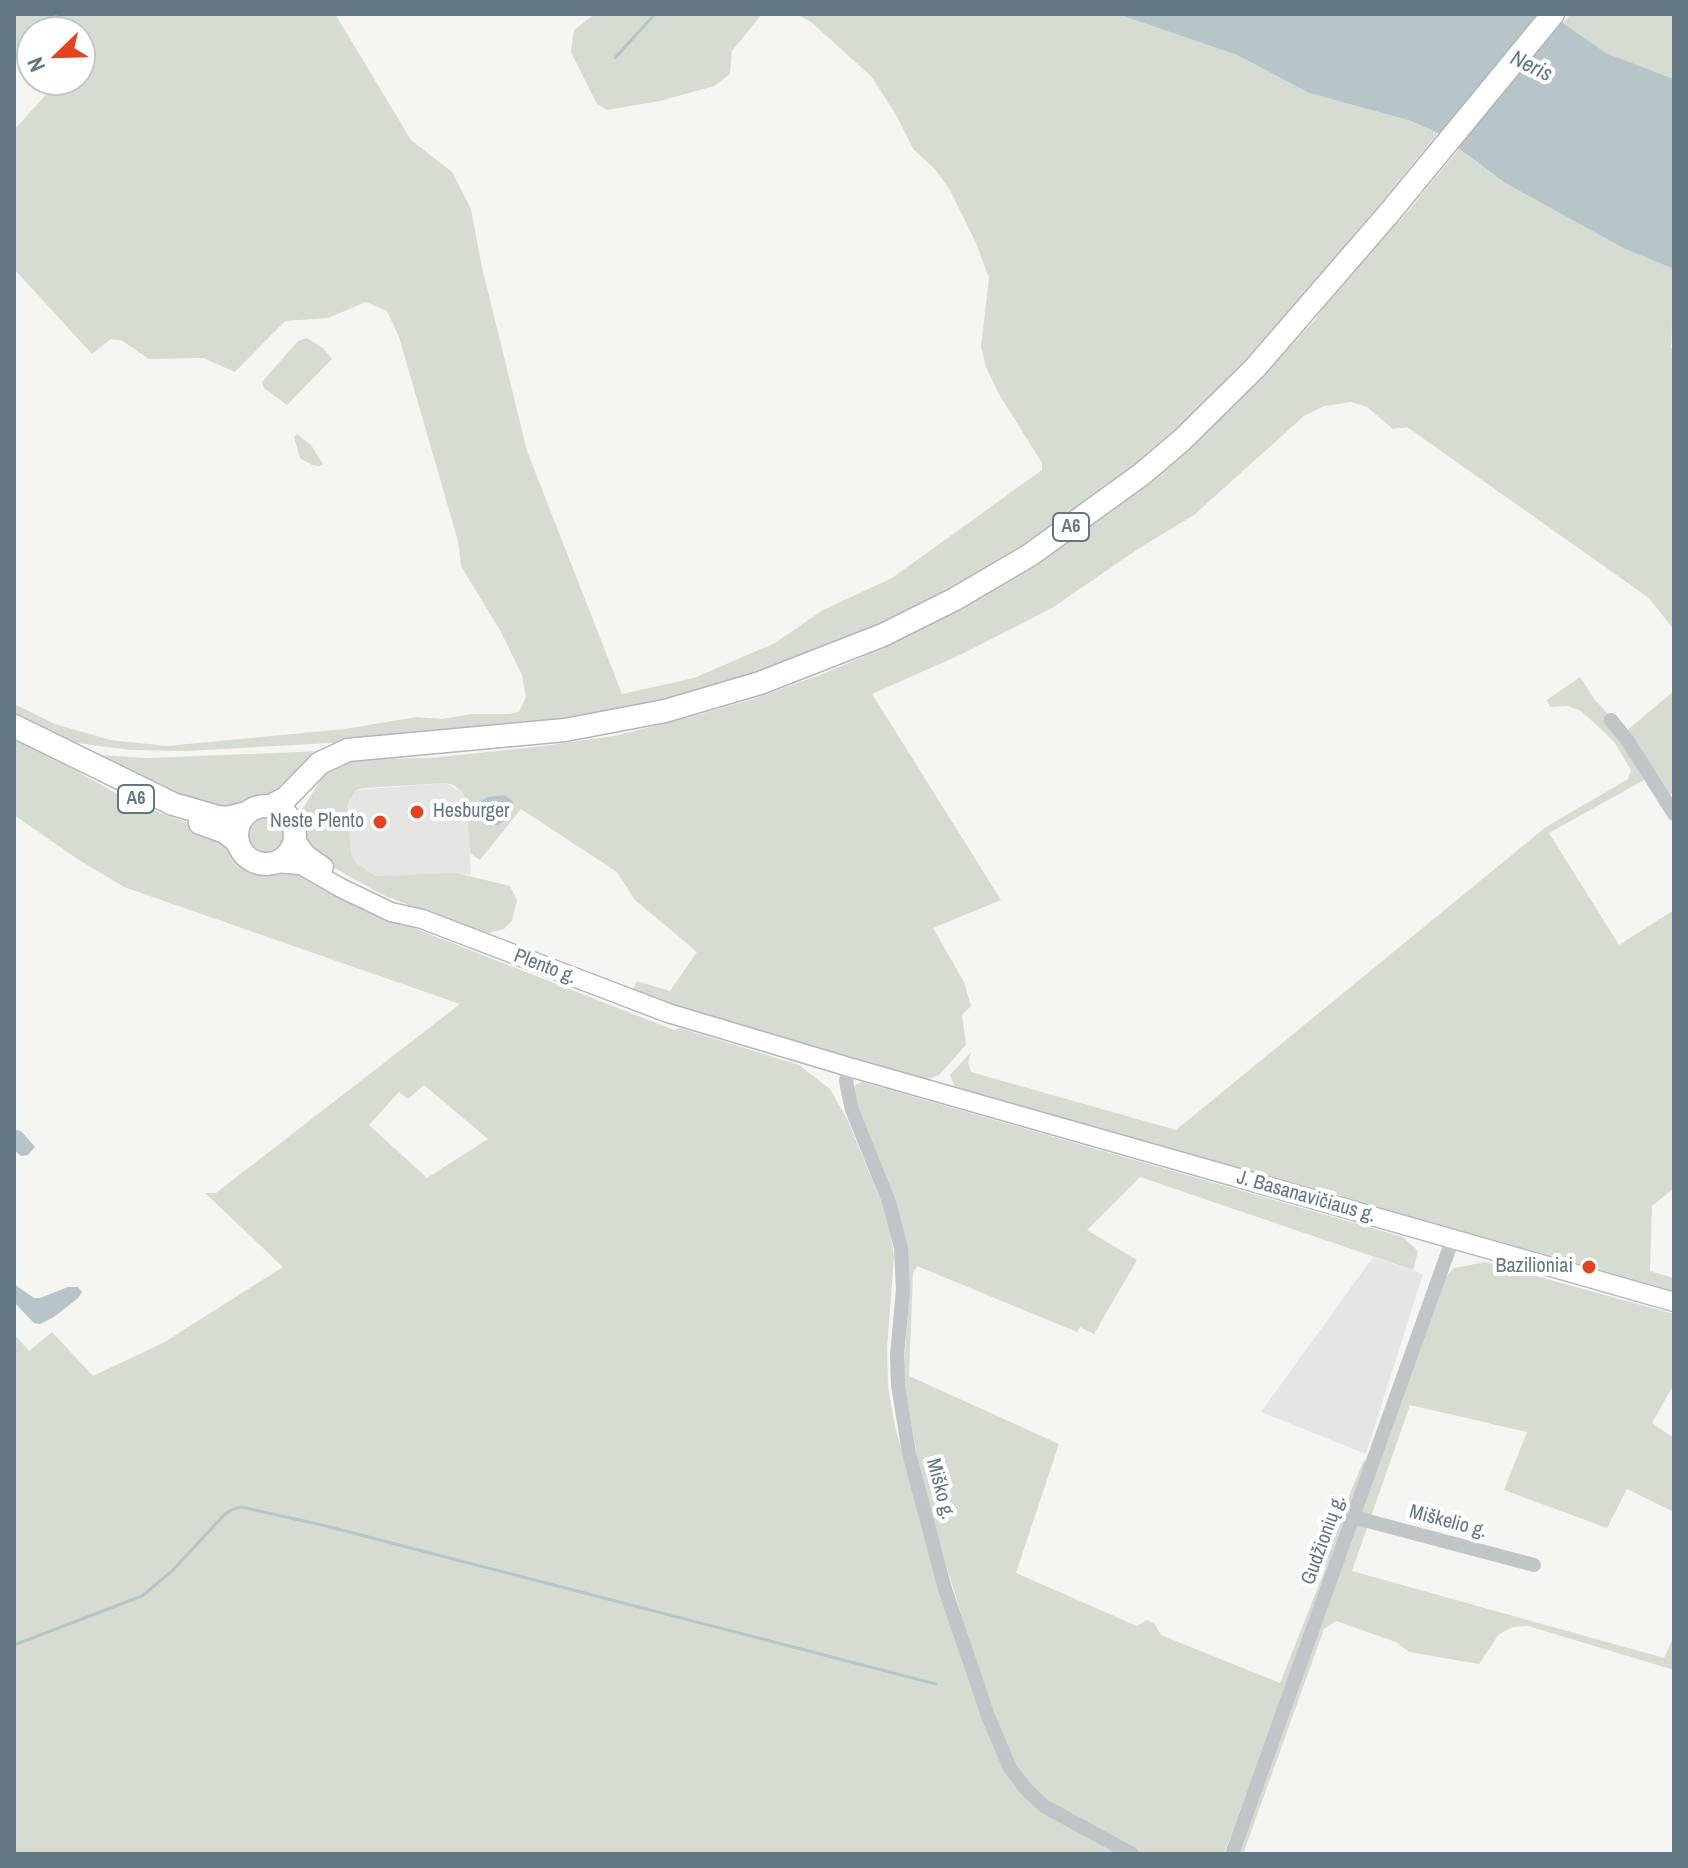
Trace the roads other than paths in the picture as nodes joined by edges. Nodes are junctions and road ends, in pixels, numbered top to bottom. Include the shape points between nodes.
1 (1553, 14) edge
2 (1611, 720) dead end
3 (14, 726) edge
4 (40, 740) junction
5 (334, 756) junction
6 (271, 806) junction
7 (247, 813) junction
8 (1674, 814) edge
9 (294, 832) junction
10 (238, 842) junction
11 (275, 863) junction
12 (422, 919) junction
13 (849, 1067) junction
14 (1453, 1238) junction
15 (1674, 1302) edge
16 (1353, 1517) junction
17 (1534, 1565) dead end
18 (1132, 1854) edge
19 (1232, 1854) edge

1 - 5 highway, A6 via 1279,342 1182,440 1068,529 992,578 883,635 790,673 665,711 532,735 365,747
2 - 8 street
3 - 4 highway, A6
4 - 7 highway, A6 via 173,804 218,817
4 - 10 highway, A6 via 129,795 216,827
5 - 6 highway, A6
5 - 9 highway via 298,801
6 - 7 highway
6 - 9 highway via 280,809
7 - 10 highway via 238,826
9 - 11 highway via 289,854
9 - 12 main road, Plento g. via 306,854 329,871
10 - 11 highway via 248,858
11 - 12 main road, Plento g. via 301,865 367,902
12 - 13 main road, Plento g. via 668,1013
13 - 14 main road, J. Basanavičiaus g.
13 - 18 street, Miško g. via 852,1110 889,1202 901,1248 898,1385 909,1453 945,1589 988,1716 1010,1768 1026,1789 1044,1806
14 - 15 main road, J. Basanavičiaus g.
14 - 16 street, Gudžionių g.
16 - 17 street, Miškelio g.
16 - 19 street, Gudžionių g.

